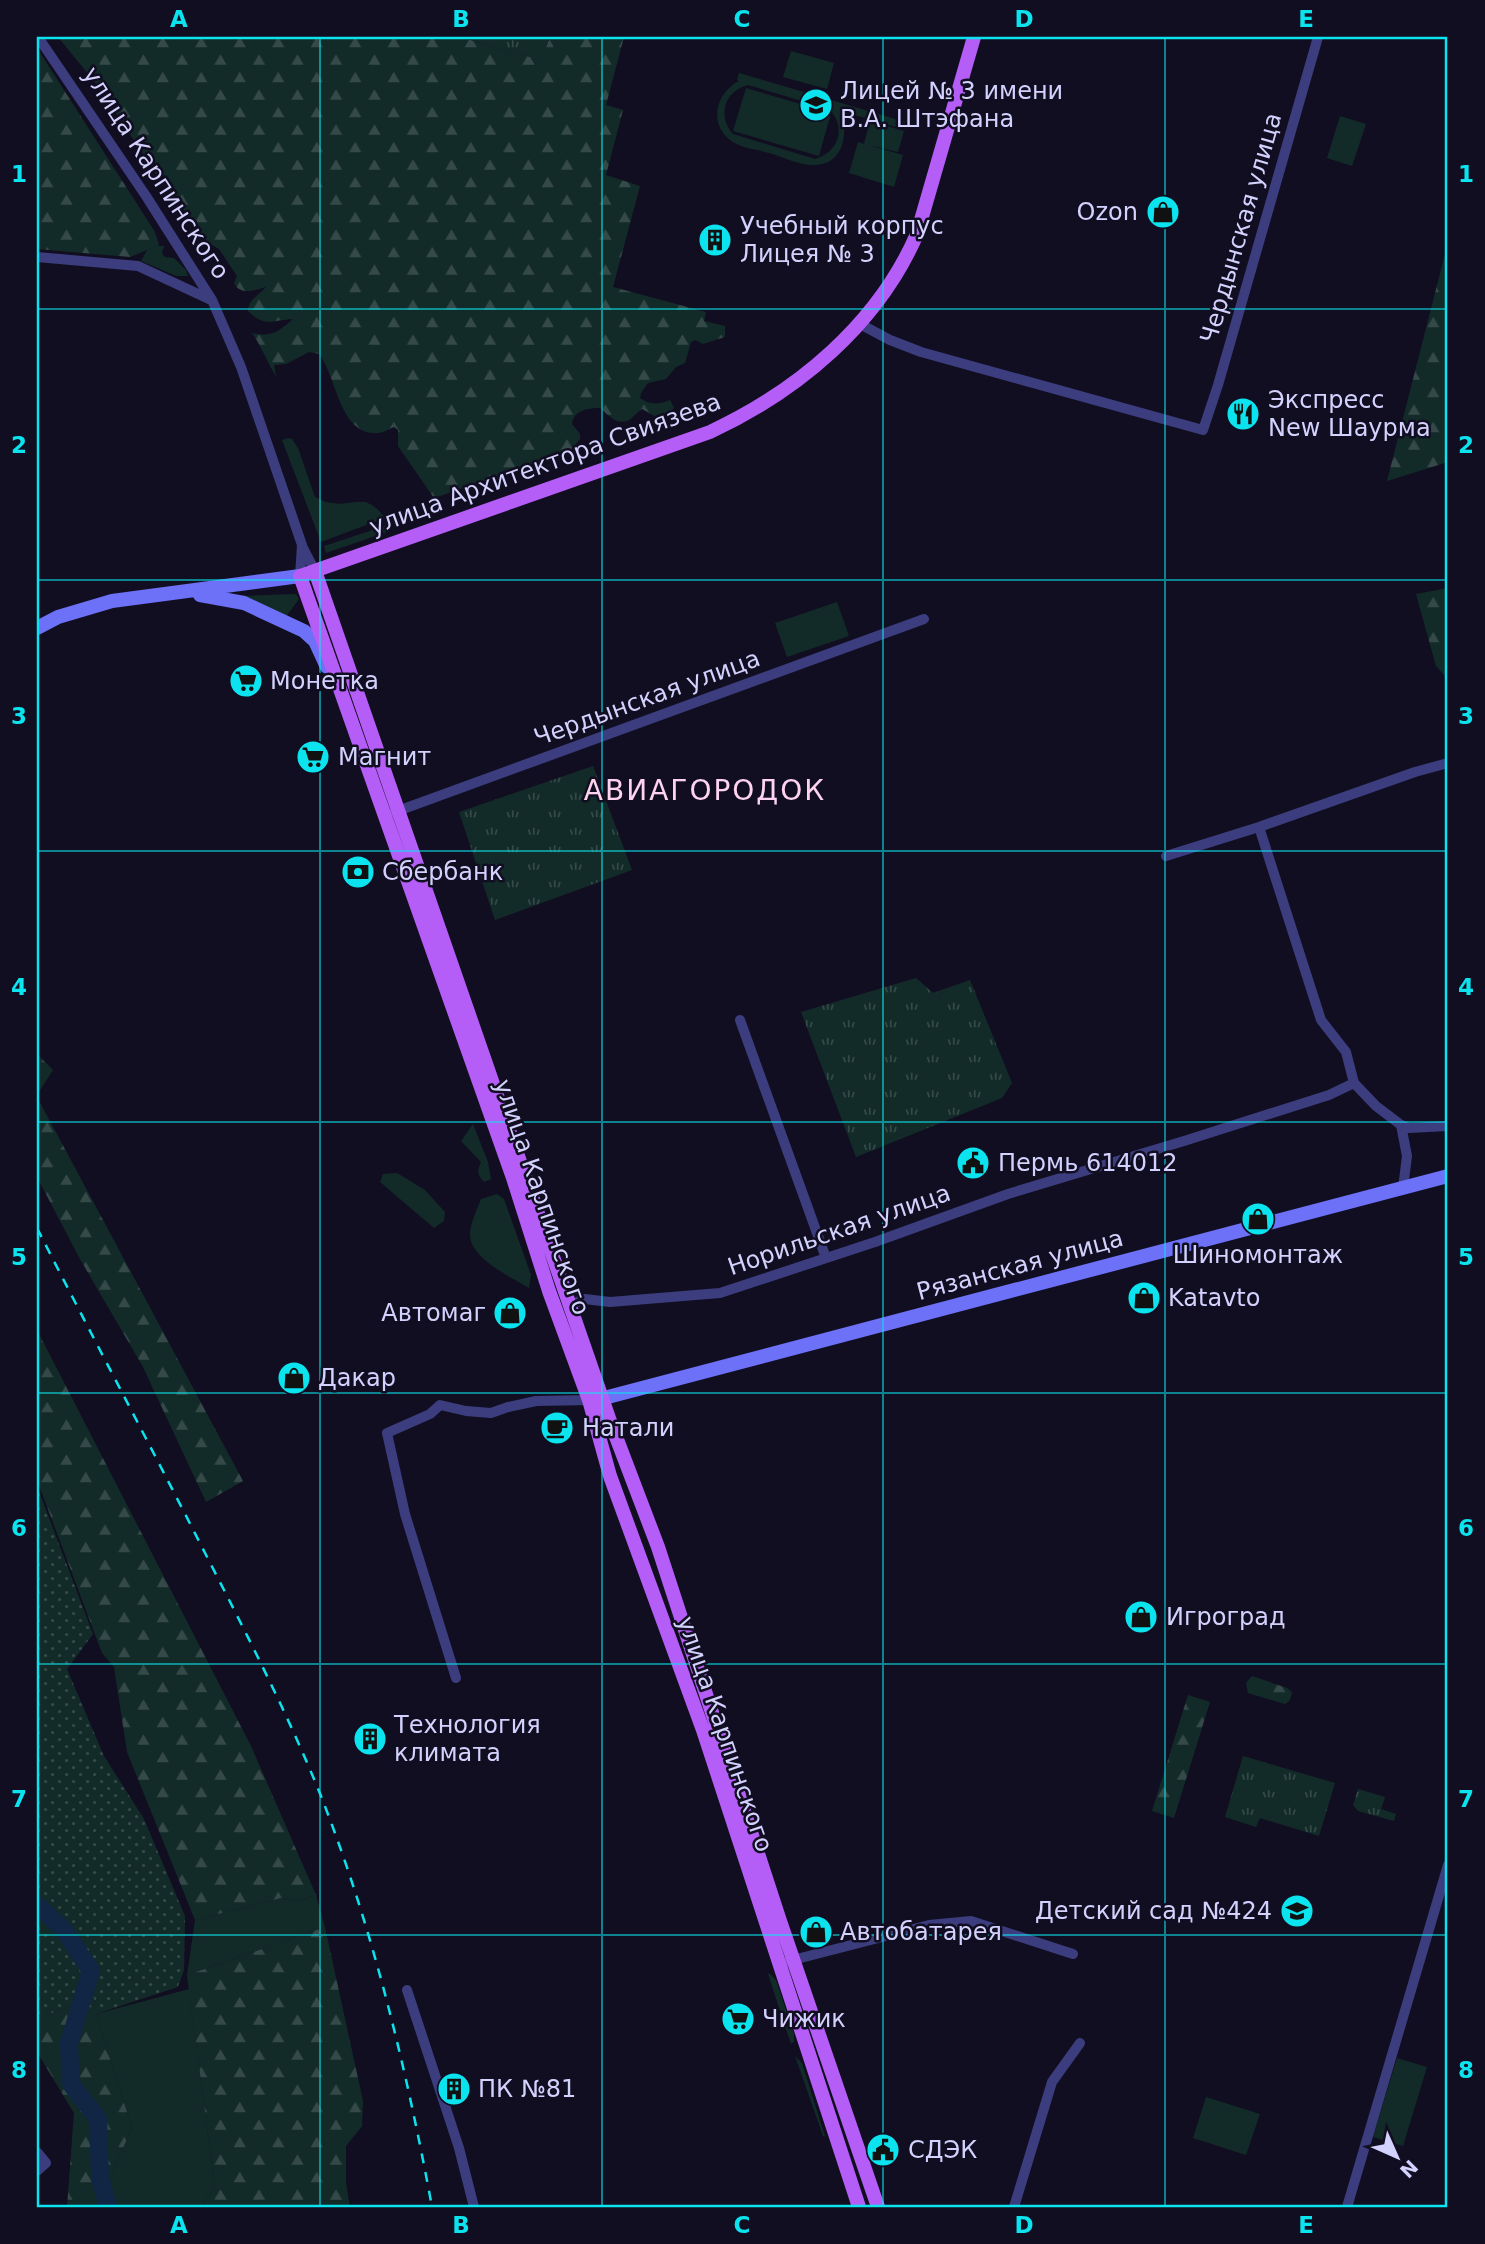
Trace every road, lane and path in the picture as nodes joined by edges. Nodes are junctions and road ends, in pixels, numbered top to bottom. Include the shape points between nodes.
1 (38, 37) edge
2 (974, 37) edge
3 (1318, 37) edge
4 (37, 257) edge
5 (212, 300) junction
6 (860, 324) junction
7 (302, 545) junction
8 (315, 571) junction
9 (300, 576) junction
10 (174, 593) junction
11 (923, 619) dead end
12 (37, 628) edge
13 (337, 682) junction
14 (1448, 763) edge
15 (399, 811) junction
16 (384, 816) junction
17 (1259, 827) junction
18 (1166, 856) dead end
19 (740, 1020) dead end
20 (476, 1055) junction
21 (1354, 1083) junction
22 (489, 1093) junction
23 (1401, 1125) junction
24 (1448, 1126) edge
25 (1448, 1176) edge
26 (1403, 1188) junction
27 (826, 1258) junction
28 (570, 1305) junction
29 (596, 1399) junction
30 (661, 1559) junction
31 (643, 1566) junction
32 (456, 1678) dead end
33 (1448, 1866) edge
34 (1073, 1955) dead end
35 (794, 1959) junction
36 (779, 1964) junction
37 (407, 1990) dead end
38 (1080, 2043) dead end
39 (842, 2103) junction
40 (827, 2112) junction
41 (37, 2152) edge
42 (37, 2171) edge
43 (474, 2207) edge
44 (859, 2207) edge
45 (878, 2207) edge
46 (1014, 2207) edge
47 (1347, 2207) edge

1 - 5 street, улица Карпинского
2 - 6 main road, улица Архитектора Свиязева via 916,233 899,271
3 - 6 street, Чердынская улица via 1203,430 909,348
4 - 5 street, улица Карпинского via 138,266
5 - 7 street, улица Карпинского via 241,367
6 - 8 main road, улица Архитектора Свиязева via 792,385 710,432
7 - 8 street
7 - 9 street, улица Карпинского
8 - 9 main road, улица Архитектора Свиязева
8 - 15 main road, улица Карпинского
9 - 10 street, улица Архитектора Свиязева
9 - 13 main road, улица Карпинского
10 - 12 street, улица Архитектора Свиязева via 112,601
10 - 13 street via 244,603 304,631 315,641
11 - 15 street, Чердынская улица
13 - 16 main road, улица Карпинского
14 - 17 street
15 - 16 street, Чердынская улица
15 - 20 main road, улица Карпинского
16 - 20 main road, улица Карпинского
17 - 18 street
17 - 21 street via 1321,1020 1346,1052
19 - 27 street
20 - 22 main road, улица Карпинского
21 - 23 street
21 - 27 street, Норильская улица via 1329,1095 1007,1194
22 - 28 main road, улица Карпинского
22 - 29 main road, улица Карпинского via 549,1291
23 - 24 street
23 - 26 street via 1407,1156
25 - 26 street, Рязанская улица
26 - 29 street, Рязанская улица
27 - 28 street, Норильская улица via 720,1293 610,1302 585,1299
28 - 29 main road, улица Карпинского
29 - 30 main road, улица Карпинского via 610,1421
29 - 31 main road, улица Карпинского via 610,1476
29 - 32 street via 536,1401 491,1413 440,1405 387,1433 405,1514
30 - 31 main road via 649,1552
30 - 35 main road, улица Карпинского
31 - 36 main road, улица Карпинского via 703,1730
33 - 47 street
34 - 35 street via 971,1921 929,1925
35 - 36 street
35 - 39 main road, улица Карпинского
36 - 40 main road, улица Карпинского
37 - 43 street
38 - 46 street via 1052,2082
39 - 40 main road via 837,2114
39 - 45 main road, улица Карпинского
40 - 44 main road, улица Карпинского
41 - 42 street via 46,2163

